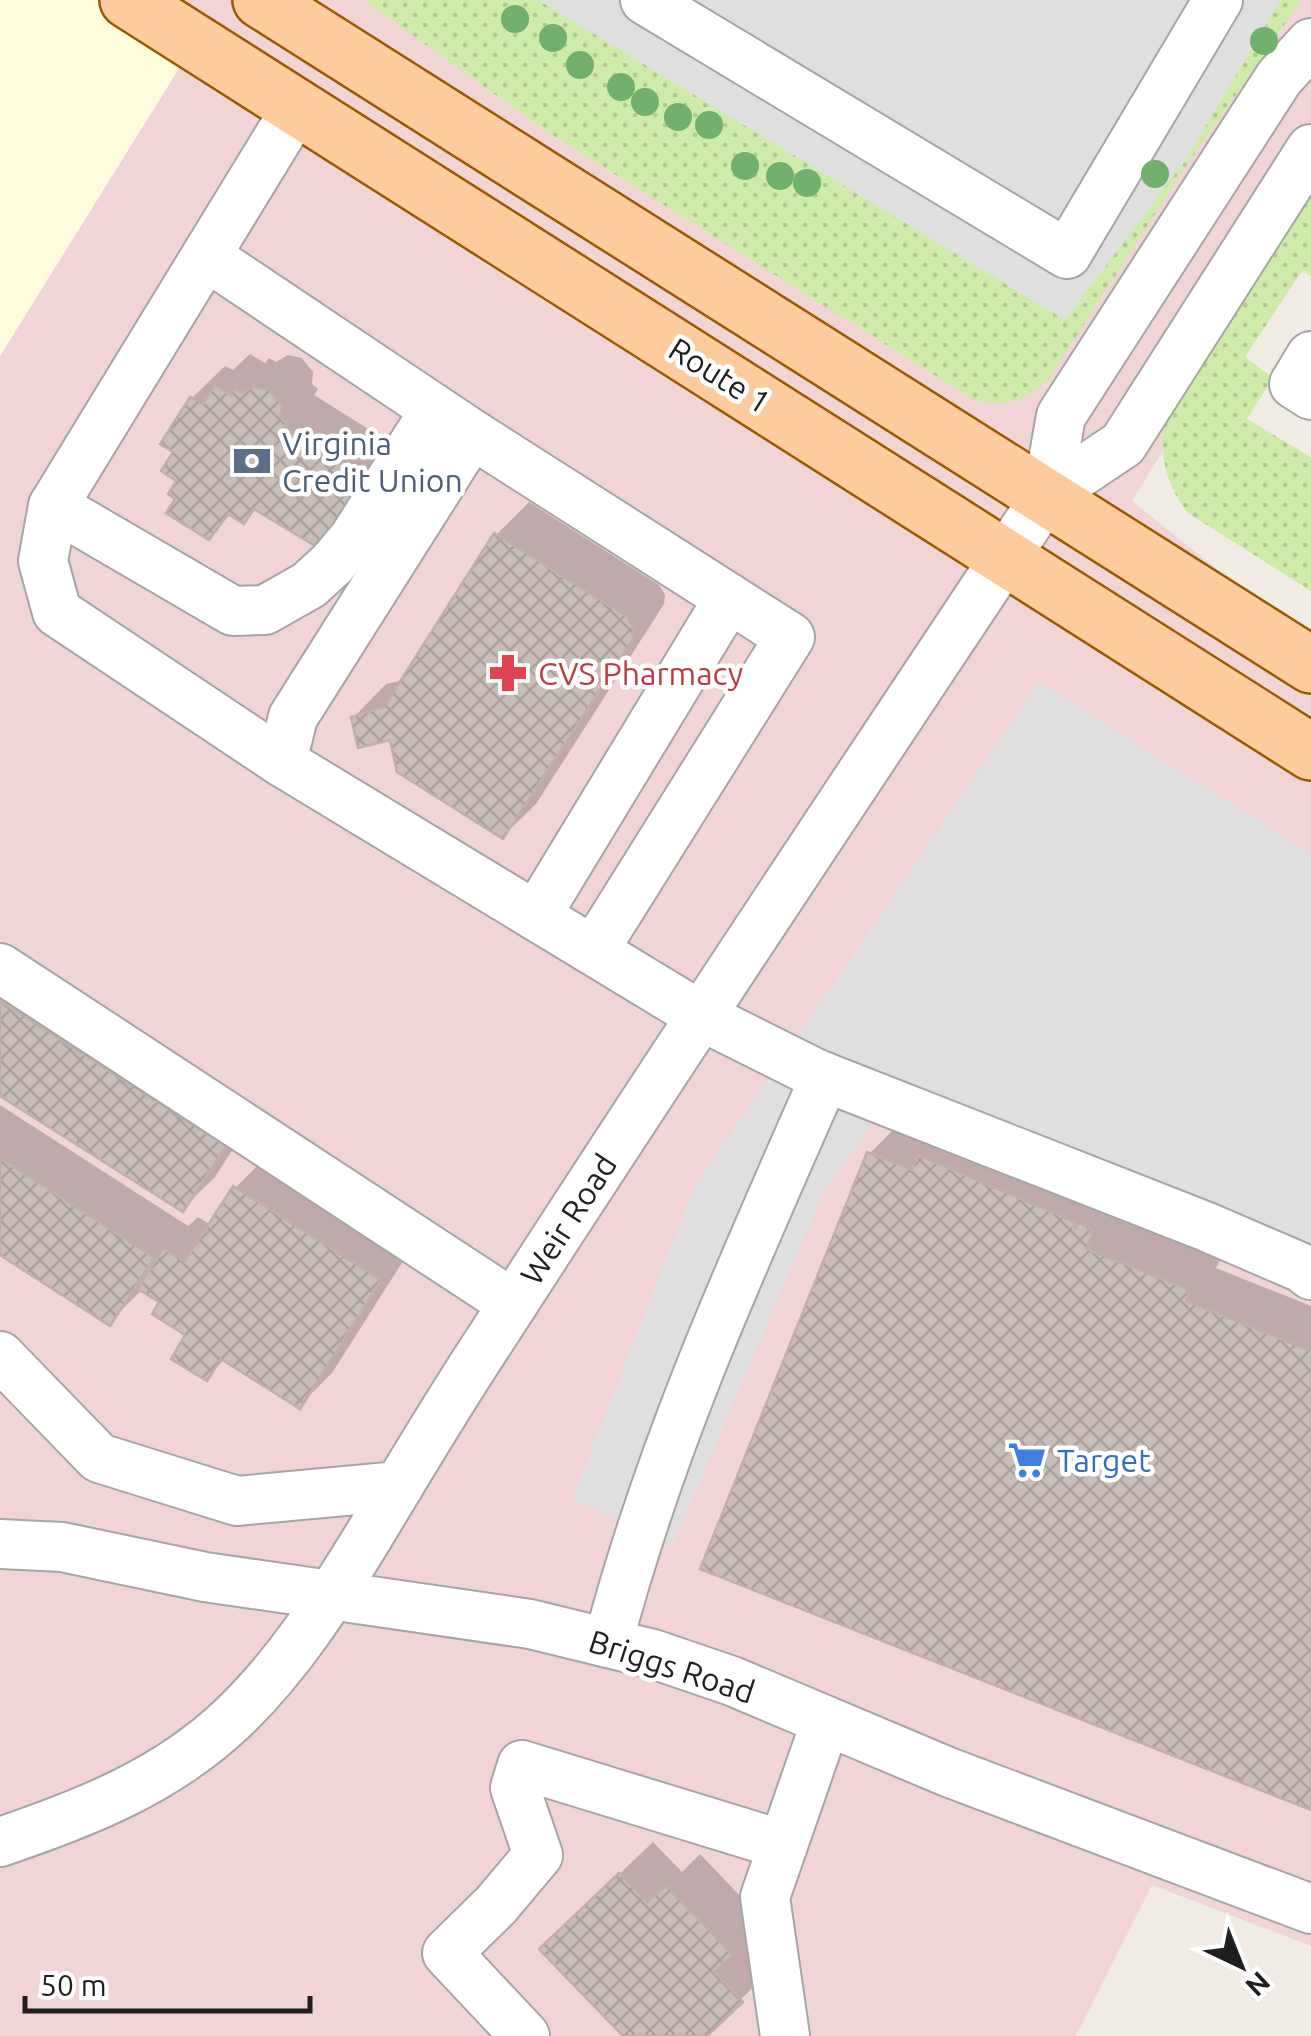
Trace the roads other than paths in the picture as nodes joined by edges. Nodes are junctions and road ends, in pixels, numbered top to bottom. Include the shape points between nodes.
1 (128, 0) edge
2 (262, 0) edge
3 (645, 0) edge
4 (1218, 0) edge
5 (1311, 43) edge
6 (296, 107) junction
7 (1311, 148) edge
8 (206, 256) junction
9 (1311, 356) edge
10 (1311, 395) edge
11 (454, 422) junction
12 (1047, 495) junction
13 (54, 506) junction
14 (1006, 556) junction
15 (729, 598) junction
16 (1311, 664) edge
17 (1311, 752) edge
18 (282, 762) junction
19 (536, 916) junction
20 (594, 950) junction
21 (0, 968) edge
22 (702, 1016) junction
23 (825, 1077) junction
24 (1311, 1275) edge
25 (513, 1304) junction
26 (0, 1356) edge
27 (399, 1486) junction
28 (0, 1544) edge
29 (330, 1597) junction
30 (608, 1643) junction
31 (826, 1721) junction
32 (0, 1842) edge
33 (782, 1844) junction
34 (1311, 1910) edge
35 (525, 2036) edge
36 (785, 2036) edge

1 - 6 main road, Route 1
2 - 12 main road
3 - 4 street via 1067,254
5 - 12 street via 1279,78 1060,416
6 - 8 street
6 - 14 main road, Route 1
7 - 12 street via 1123,444
8 - 11 street
8 - 13 street
9 - 10 street via 1294,384
11 - 13 street via 309,584 265,610 234,611
11 - 15 street
11 - 18 street via 292,718
12 - 14 street, Weir Road
12 - 16 main road
13 - 18 street via 44,561 57,612
14 - 17 main road, Route 1
14 - 22 street, Weir Road
15 - 19 street
15 - 20 street via 790,637
18 - 19 street
19 - 20 street
20 - 22 street
21 - 25 street
22 - 23 street
22 - 25 street, Weir Road
23 - 24 street via 1207,1227
23 - 30 street via 703,1354 633,1549
25 - 27 street, Weir Road
26 - 27 street via 100,1458 237,1501
27 - 29 street, Weir Road
28 - 29 street, Briggs Road via 62,1547
29 - 30 street, Briggs Road via 530,1624
29 - 32 street, Weir Road via 277,1673 178,1762 79,1815
30 - 31 street, Briggs Road via 732,1681
31 - 33 street
31 - 34 street, Briggs Road
33 - 35 street via 522,1765 515,1788 538,1855 447,1954
33 - 36 street via 765,1897

